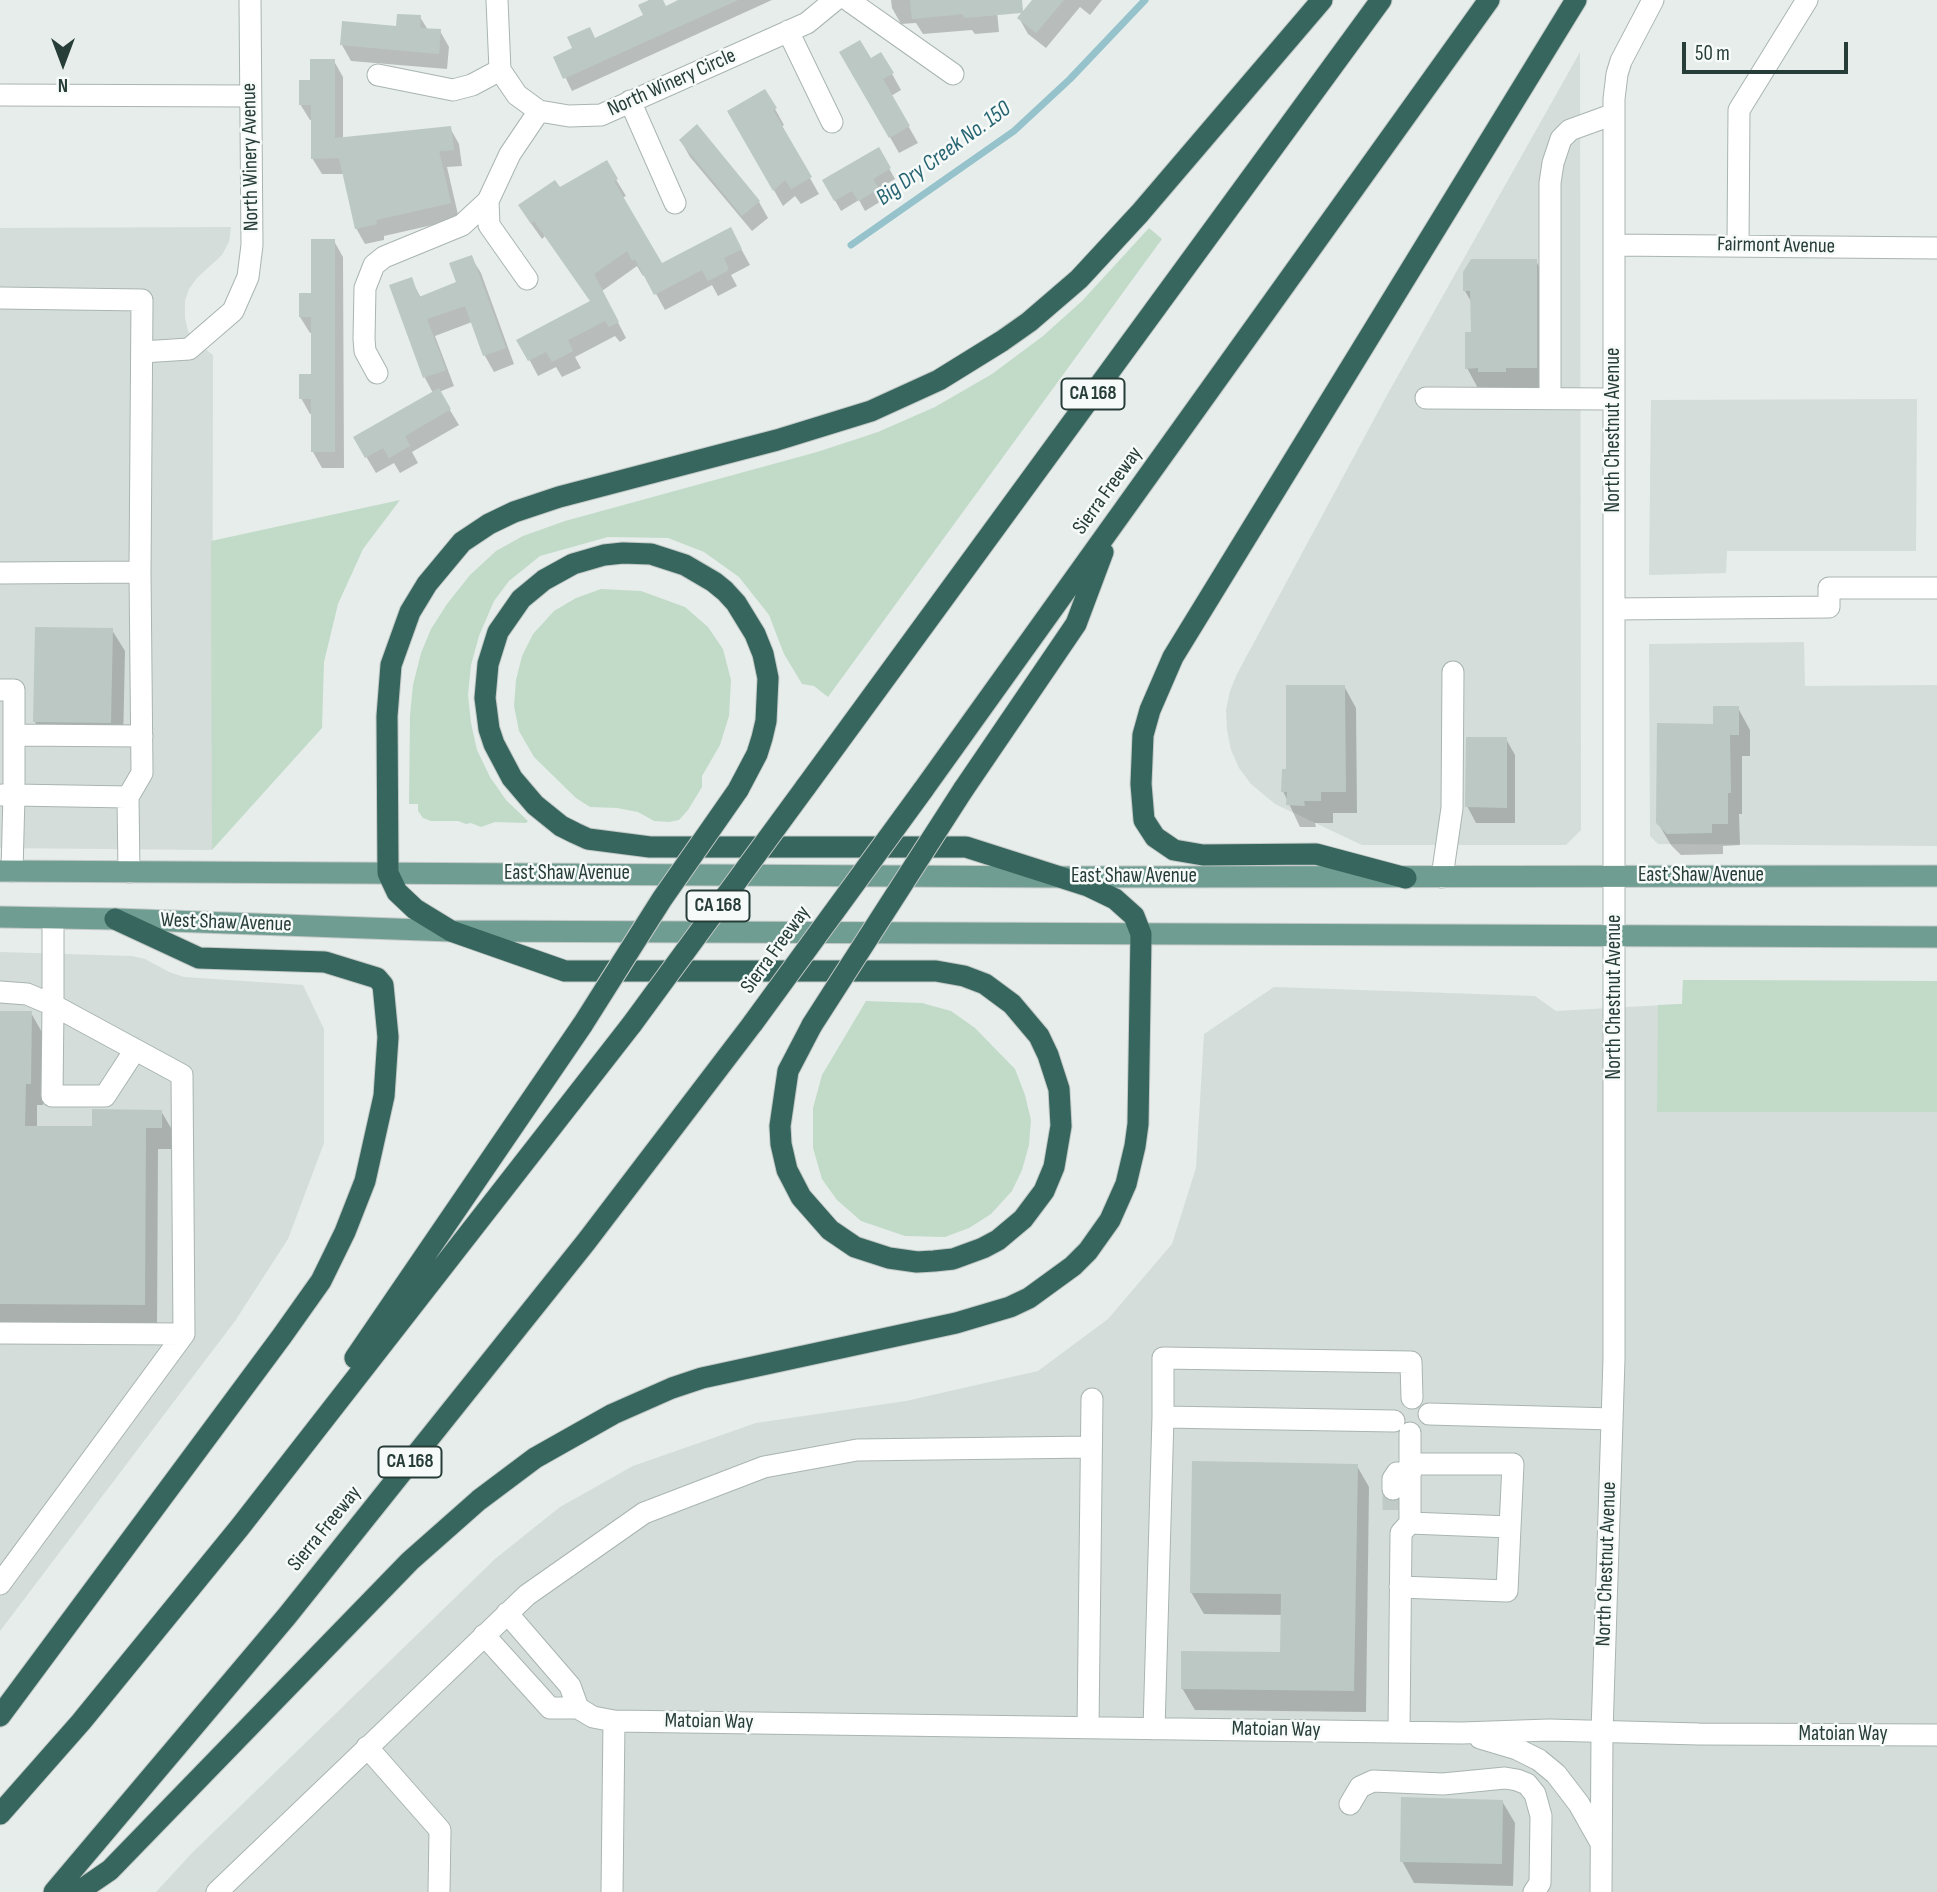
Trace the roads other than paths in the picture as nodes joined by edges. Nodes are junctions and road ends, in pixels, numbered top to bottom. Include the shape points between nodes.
1 (250, 0) edge
2 (497, 0) edge
3 (835, 0) edge
4 (848, 0) edge
5 (1322, 0) edge
6 (1381, 0) edge
7 (1489, 0) edge
8 (1576, 0) edge
9 (1653, 0) edge
10 (1807, 0) edge
11 (789, 31) junction
12 (500, 70) junction
13 (953, 74) dead end
14 (378, 75) dead end
15 (0, 95) edge
16 (250, 96) junction
17 (630, 101) junction
18 (540, 111) junction
19 (1614, 114) junction
20 (832, 122) dead end
21 (488, 201) junction
22 (675, 203) dead end
23 (1614, 245) junction
24 (1738, 245) junction
25 (1937, 248) edge
26 (527, 279) dead end
27 (0, 299) edge
28 (142, 352) junction
29 (377, 373) dead end
30 (1426, 398) dead end
31 (1550, 398) junction
32 (1614, 399) junction
33 (1112, 527) junction
34 (140, 572) junction
35 (0, 573) edge
36 (1937, 588) edge
37 (1615, 609) junction
38 (1453, 672) dead end
39 (0, 690) edge
40 (14, 735) junction
41 (142, 736) junction
42 (7, 795) edge
43 (128, 797) junction
44 (6, 871) edge
45 (129, 872) junction
46 (388, 873) junction
47 (1615, 876) junction
48 (1937, 876) edge
49 (1064, 877) junction
50 (1442, 877) junction
51 (1406, 878) junction
52 (0, 917) edge
53 (53, 918) junction
54 (115, 919) junction
55 (451, 931) junction
56 (1141, 934) junction
57 (1615, 937) junction
58 (1937, 937) edge
59 (0, 992) edge
60 (53, 1006) junction
61 (135, 1050) junction
62 (0, 1333) edge
63 (184, 1334) junction
64 (1412, 1398) junction
65 (1092, 1399) dead end
66 (1429, 1414) junction
67 (1163, 1417) junction
68 (1612, 1419) junction
69 (1402, 1427) junction
70 (1091, 1447) junction
71 (1411, 1468) junction
72 (1393, 1489) tunnel mouth
73 (1401, 1524) junction
74 (240, 1527) junction
75 (1510, 1527) junction
76 (0, 1584) edge
77 (1400, 1587) junction
78 (507, 1613) junction
79 (484, 1635) junction
80 (579, 1708) junction
81 (0, 1716) edge
82 (614, 1721) junction
83 (1088, 1727) junction
84 (1154, 1728) junction
85 (1399, 1731) junction
86 (1602, 1732) junction
87 (1462, 1733) junction
88 (1937, 1735) edge
89 (367, 1747) junction
90 (1350, 1804) dead end
91 (0, 1814) edge
92 (1602, 1845) junction
93 (54, 1892) edge
94 (78, 1892) edge
95 (217, 1892) edge
96 (439, 1892) edge
97 (612, 1892) edge
98 (1534, 1892) edge
99 (1601, 1892) edge

1 - 16 street, North Winery Avenue
2 - 12 street
3 - 11 street, North Winery Circle
4 - 13 street
5 - 46 highway via 1079,279 972,361 871,411 530,506 462,542 410,612 391,665
6 - 74 highway, CA 168, bridge via 632,1024
7 - 33 highway, Sierra Freeway / CA 168
8 - 51 highway via 1173,657 1143,735 1140,784 1144,820 1154,836 1174,850 1203,855 1316,854
9 - 19 street, North Chestnut Avenue via 1621,61
10 - 24 street via 1739,110
11 - 17 street, North Winery Circle
11 - 20 street
12 - 14 street via 453,90
12 - 18 street via 517,95
15 - 16 street
16 - 28 street, North Winery Avenue via 251,257 245,285 233,311 189,349
17 - 18 street, North Winery Circle via 601,115
17 - 22 street
18 - 21 street via 510,154
19 - 23 street, North Chestnut Avenue
19 - 31 street via 1570,130 1561,139 1553,163
21 - 26 street via 489,225
21 - 29 street via 462,225 374,265 365,288 364,339
23 - 24 street, Fairmont Avenue
23 - 32 street, North Chestnut Avenue
24 - 25 street, Fairmont Avenue
27 - 28 street via 142,300
28 - 34 street
30 - 31 street
31 - 32 street
32 - 37 street, North Chestnut Avenue
33 - 55 highway, bridge via 1076,624 963,790 812,1025 788,1071 779,1125 787,1170 801,1197 831,1230 855,1247 902,1260 953,1259 983,1248 1023,1219 1044,1191 1054,1167 1061,1126 1059,1089 1039,1036 1012,1004 985,984 936,971 565,971
33 - 93 highway, Sierra Freeway / CA 168, bridge via 753,1023 586,1242 287,1616
34 - 35 street
34 - 41 street
36 - 37 street via 1829,588 1829,607
37 - 47 street, North Chestnut Avenue
38 - 50 street via 1452,808
39 - 40 street via 14,690
40 - 41 street
40 - 42 street
41 - 43 street via 142,773
42 - 43 street
42 - 44 street
43 - 45 street
44 - 45 main road
45 - 46 main road, East Shaw Avenue
46 - 49 main road, East Shaw Avenue
46 - 55 highway via 397,892 415,909
47 - 48 main road, East Shaw Avenue
47 - 50 main road, East Shaw Avenue
47 - 57 street, North Chestnut Avenue
49 - 51 main road, East Shaw Avenue
49 - 56 highway via 1115,899 1134,916
49 - 74 highway, bridge via 966,847 650,847 588,839 561,826 503,764 489,729 485,698 488,664 498,632 521,599 544,580 573,564 623,553 651,554 685,565 714,582 736,603 763,654 768,678 766,721 757,754 737,790 662,899 583,1024
50 - 51 main road, East Shaw Avenue
52 - 53 main road, West Shaw Avenue
53 - 54 main road, West Shaw Avenue
53 - 60 street
54 - 55 main road, West Shaw Avenue
54 - 81 highway via 199,958 325,962 377,978 383,985 388,1037 384,1096 365,1181 321,1281
55 - 56 main road
56 - 57 main road
56 - 94 highway via 1135,1146 1126,1184 1110,1220 1073,1266 1029,1298 984,1316 672,1388 613,1414 535,1458 410,1561 110,1870
57 - 58 main road
57 - 68 street, North Chestnut Avenue
59 - 60 street via 27,994
60 - 61 street
60 - 61 street via 52,1096 105,1096
61 - 63 street via 182,1075
62 - 63 street
63 - 76 street
64 - 66 street via 1423,1403
64 - 67 street via 1411,1362 1163,1358
64 - 69 street via 1397,1405
65 - 70 street
66 - 68 street
66 - 69 street via 1422,1430
67 - 69 street
67 - 84 street
68 - 86 street, North Chestnut Avenue
69 - 71 street
70 - 78 street via 857,1450 764,1467 644,1513
70 - 83 street
71 - 72 street via 1397,1473
71 - 73 street
71 - 75 street via 1513,1464
73 - 75 street
73 - 77 street
74 - 91 highway, CA 168
75 - 77 street via 1507,1591
77 - 85 street
78 - 79 street
78 - 80 street via 570,1686
79 - 80 street, Matoian Way via 550,1708
79 - 89 street
80 - 82 street, Matoian Way via 593,1717
82 - 83 street, Matoian Way
82 - 97 street
83 - 84 street, Matoian Way
84 - 85 street, Matoian Way
85 - 87 street, Matoian Way
86 - 87 street, Matoian Way
86 - 88 street, Matoian Way
86 - 92 street, North Chestnut Avenue
87 - 92 street via 1539,1760 1579,1804
89 - 95 street
89 - 96 street via 440,1830
90 - 98 street via 1360,1787 1373,1781 1443,1784 1505,1778 1527,1784 1541,1816 1540,1883
92 - 99 street, North Chestnut Avenue

